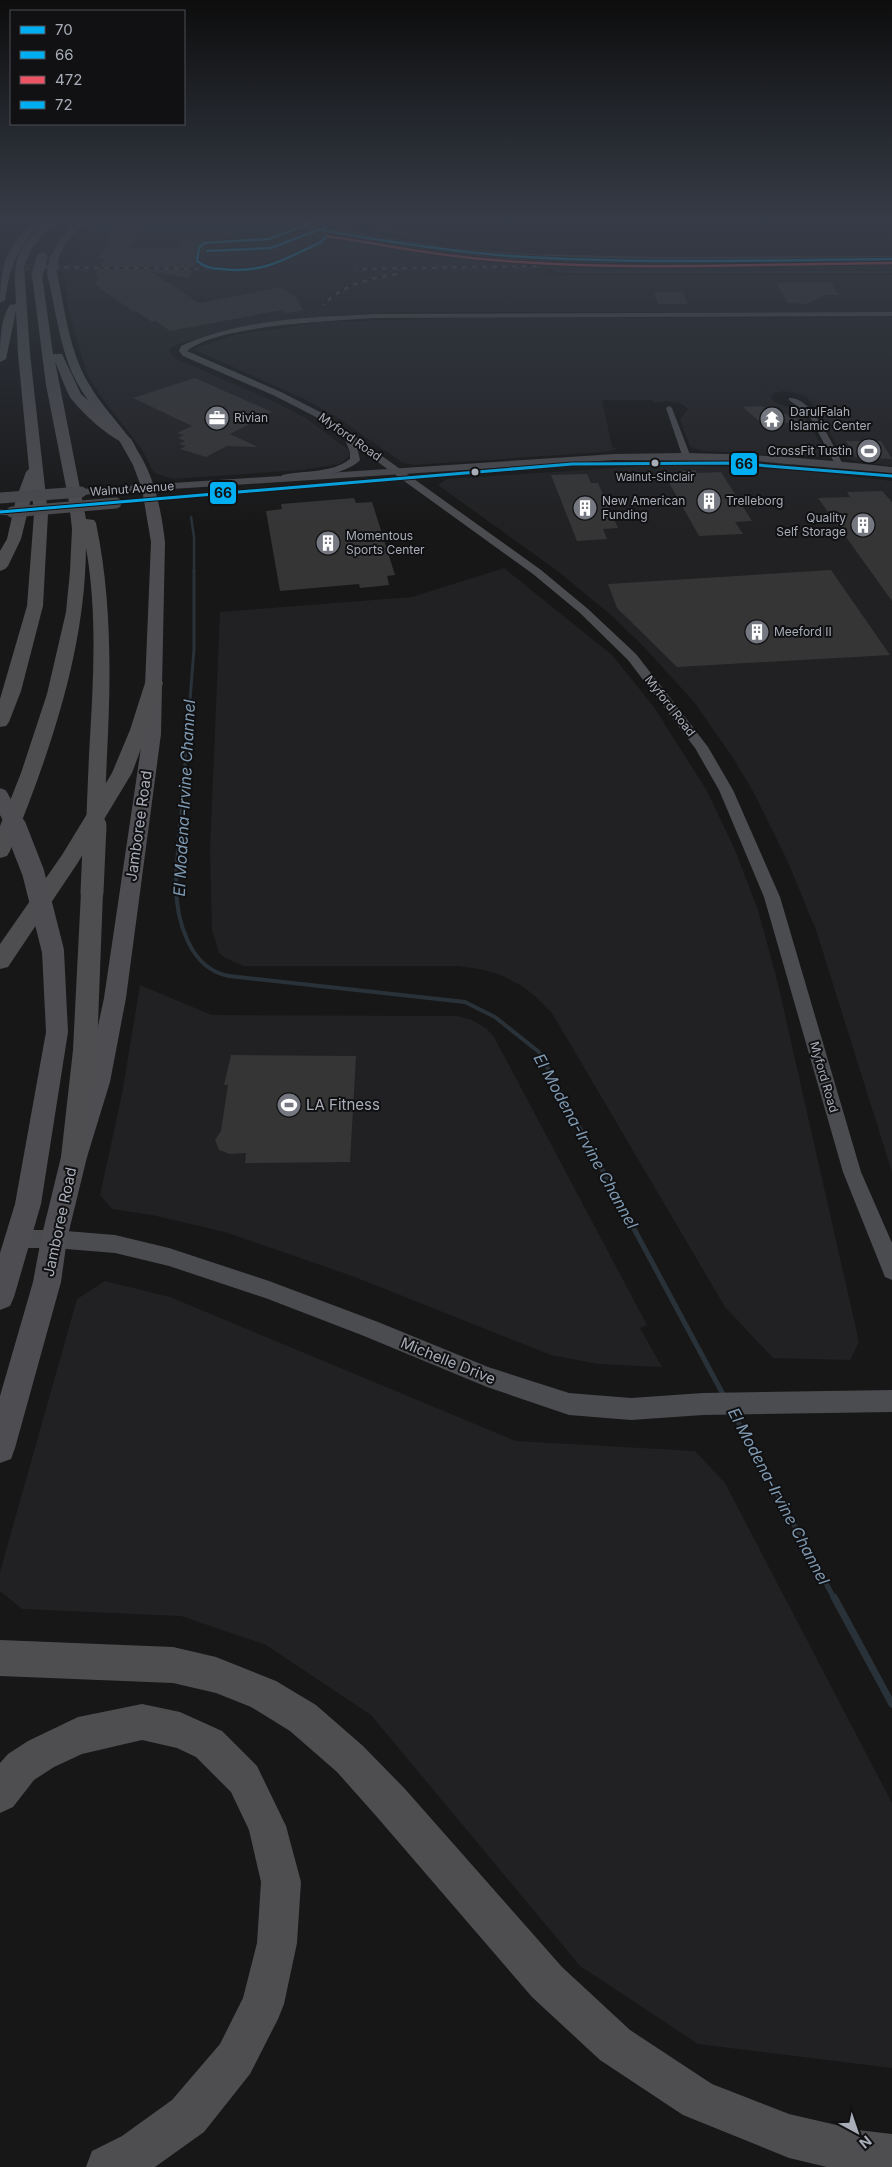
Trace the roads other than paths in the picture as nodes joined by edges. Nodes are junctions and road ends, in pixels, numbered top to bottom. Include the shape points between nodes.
1 (7, 324) edge
2 (22, 324) edge
3 (45, 324) edge
4 (64, 324) edge
5 (284, 324) edge
6 (48, 343) junction
7 (0, 359) edge
8 (791, 399) dead end
9 (670, 408) dead end
10 (348, 436) junction
11 (125, 440) junction
12 (686, 455) junction
13 (67, 459) junction
14 (839, 464) junction
15 (37, 465) junction
16 (892, 470) edge
17 (402, 474) junction
18 (892, 476) edge
19 (258, 481) junction
20 (152, 494) junction
21 (0, 498) edge
22 (0, 512) edge
23 (0, 566) edge
24 (154, 683) junction
25 (0, 722) edge
26 (0, 797) edge
27 (0, 851) edge
28 (0, 961) edge
29 (74, 1157) junction
30 (17, 1239) junction
31 (54, 1239) junction
32 (892, 1271) edge
33 (0, 1297) edge
34 (892, 1400) edge
35 (0, 1448) edge
36 (0, 1658) edge
37 (0, 1794) edge
38 (892, 2156) edge
39 (108, 2167) edge

1 - 7 highway
2 - 15 highway
3 - 6 highway, bridge
4 - 11 main road, Jamboree Road, bridge via 78,375
5 - 10 street, Myford Road via 249,329 184,348 186,354 309,409
6 - 11 highway via 56,352 76,396
6 - 13 highway
8 - 14 street via 812,414
9 - 12 street
10 - 17 street, Myford Road
10 - 19 street via 356,456 348,466
11 - 20 highway, Jamboree Road
12 - 14 main road, Walnut Avenue
12 - 17 main road, Walnut Avenue via 569,459
13 - 27 highway via 79,528 77,595 60,687
13 - 29 highway, bridge via 86,508 99,580 102,619 102,684 85,1050
14 - 16 main road, Walnut Avenue
15 - 23 highway via 27,486 14,539
15 - 25 highway via 41,514 35,606 12,691
17 - 18 main road, Walnut Avenue via 572,464 676,462 792,466
17 - 19 main road, Walnut Avenue
17 - 20 main road, Walnut Avenue
17 - 32 street, Myford Road via 584,610 632,657 701,747 726,790 772,897 852,1172
19 - 20 main road, Walnut Avenue
20 - 21 main road, Walnut Avenue, bridge via 114,490
20 - 22 main road, Walnut Avenue, bridge via 116,503
20 - 24 highway, Jamboree Road via 158,542
24 - 28 highway via 122,773 70,859
24 - 29 highway, Jamboree Road via 152,734 115,998 98,1082
26 - 30 highway, bridge via 22,837 36,875 53,951 56,988 57,1032 28,1204
29 - 31 highway, Jamboree Road
30 - 31 street, Michelle Drive
30 - 33 highway
31 - 34 street, Michelle Drive via 115,1244 204,1268 371,1329 487,1377 568,1404 631,1409 703,1404
31 - 35 highway, Jamboree Road via 47,1282
36 - 38 highway via 173,1664 216,1675 263,1694 303,1718 350,1759 547,1982 615,2045 698,2100 790,2136 858,2152
37 - 39 highway via 21,1767 48,1750 78,1736 142,1722 180,1730 209,1744 244,1779 267,1826 280,1882 277,1943 263,2004 235,2059 188,2116 138,2152

